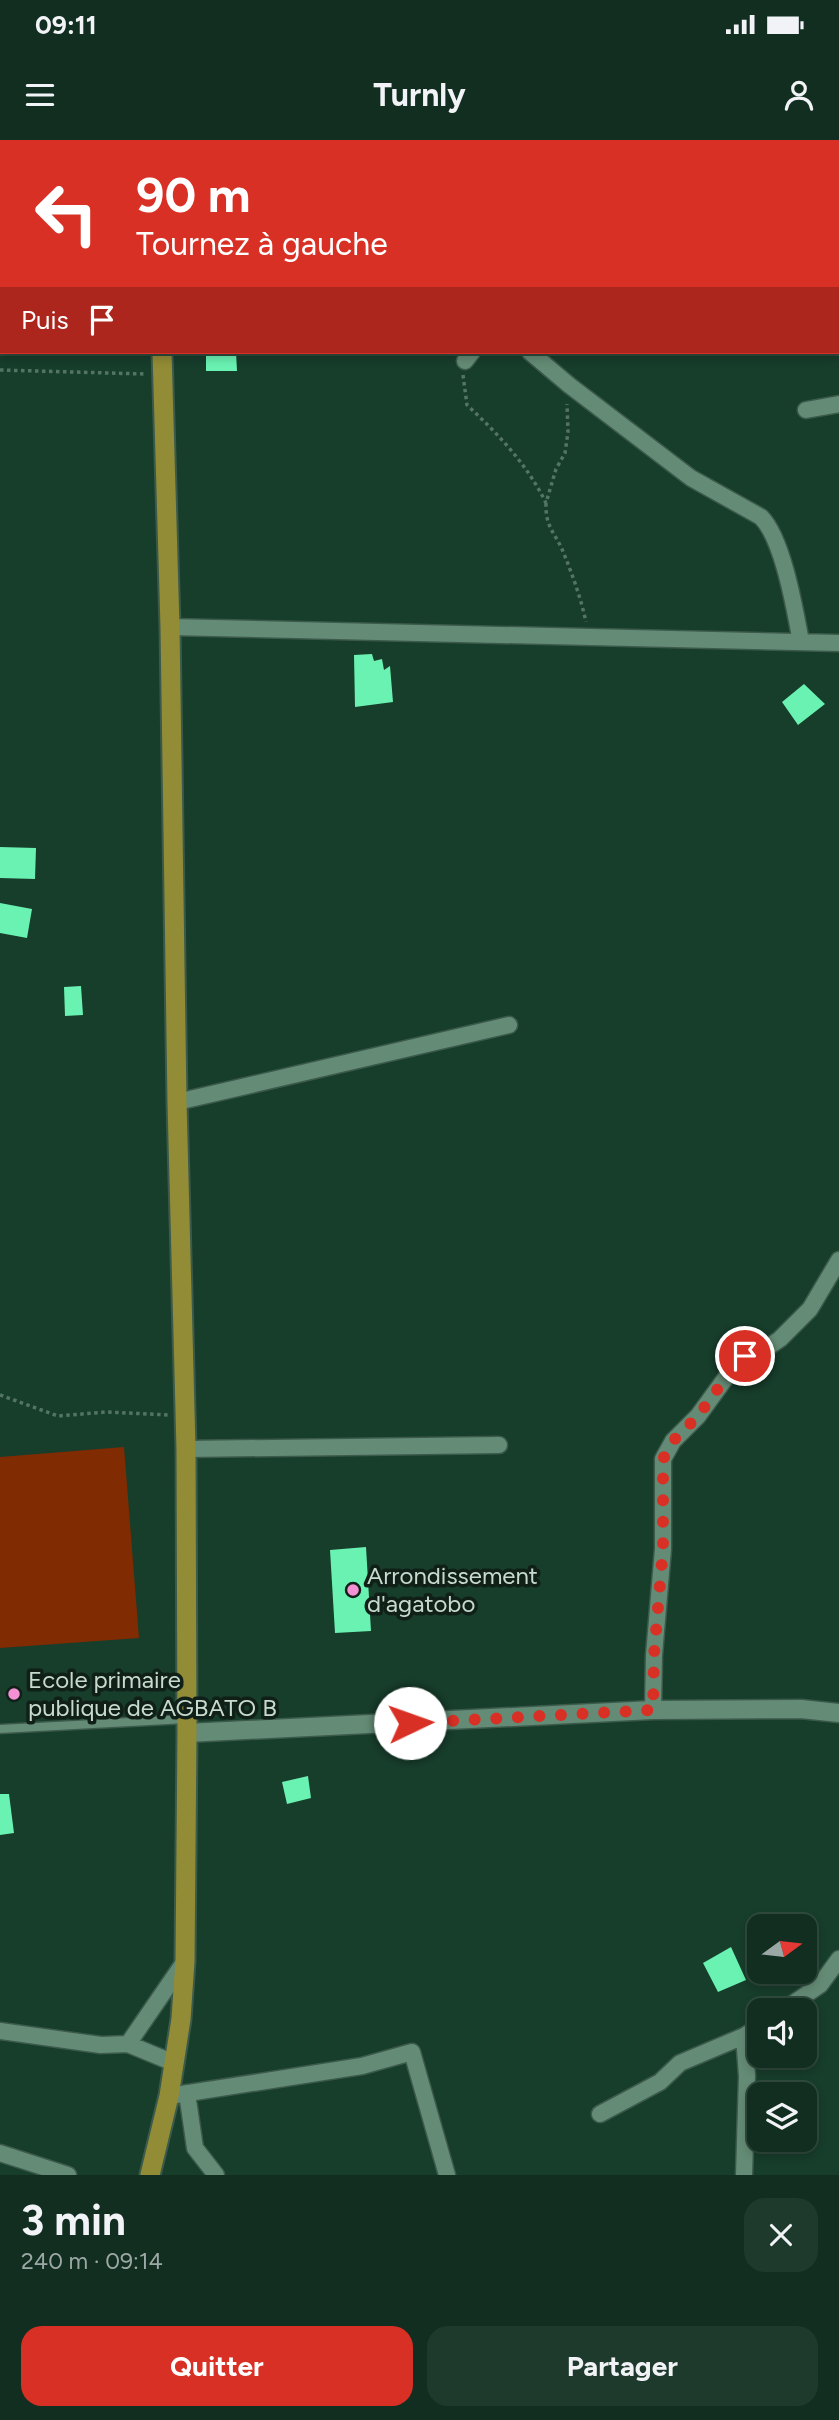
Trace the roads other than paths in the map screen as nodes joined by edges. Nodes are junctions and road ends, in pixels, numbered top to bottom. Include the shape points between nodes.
1 (162, 354) edge
2 (532, 354) edge
3 (839, 404) edge
4 (806, 410) dead end
5 (170, 628) junction
6 (801, 642) junction
7 (839, 643) edge
8 (509, 1025) dead end
9 (177, 1102) junction
10 (839, 1260) edge
11 (499, 1445) dead end
12 (186, 1449) junction
13 (653, 1710) junction
14 (839, 1713) edge
15 (187, 1726) junction
16 (0, 1729) edge
17 (839, 1959) edge
18 (186, 1961) junction
19 (800, 1998) edge
20 (0, 2031) edge
21 (747, 2034) edge
22 (744, 2036) junction
23 (128, 2044) junction
24 (174, 2063) junction
25 (178, 2094) junction
26 (600, 2114) dead end
27 (0, 2153) edge
28 (68, 2175) edge
29 (150, 2175) edge
30 (216, 2175) edge
31 (447, 2175) edge
32 (744, 2175) edge

1 - 5 highway
2 - 6 street via 691,478 769,525 789,584
3 - 4 street
5 - 6 street
5 - 9 highway
6 - 7 street
8 - 9 street
9 - 12 highway
10 - 13 street via 810,1309 780,1339 745,1356 663,1459 663,1549
11 - 12 street
12 - 15 highway
13 - 14 street
13 - 15 street
15 - 16 lane
15 - 18 highway
17 - 19 street via 820,1984
18 - 23 street
18 - 24 highway
20 - 23 street via 101,2045
21 - 22 street
22 - 26 street via 680,2063 660,2082
22 - 32 street
23 - 24 street
24 - 25 highway
25 - 29 highway
25 - 30 street via 195,2148
25 - 31 street via 362,2066 412,2052
27 - 28 street

